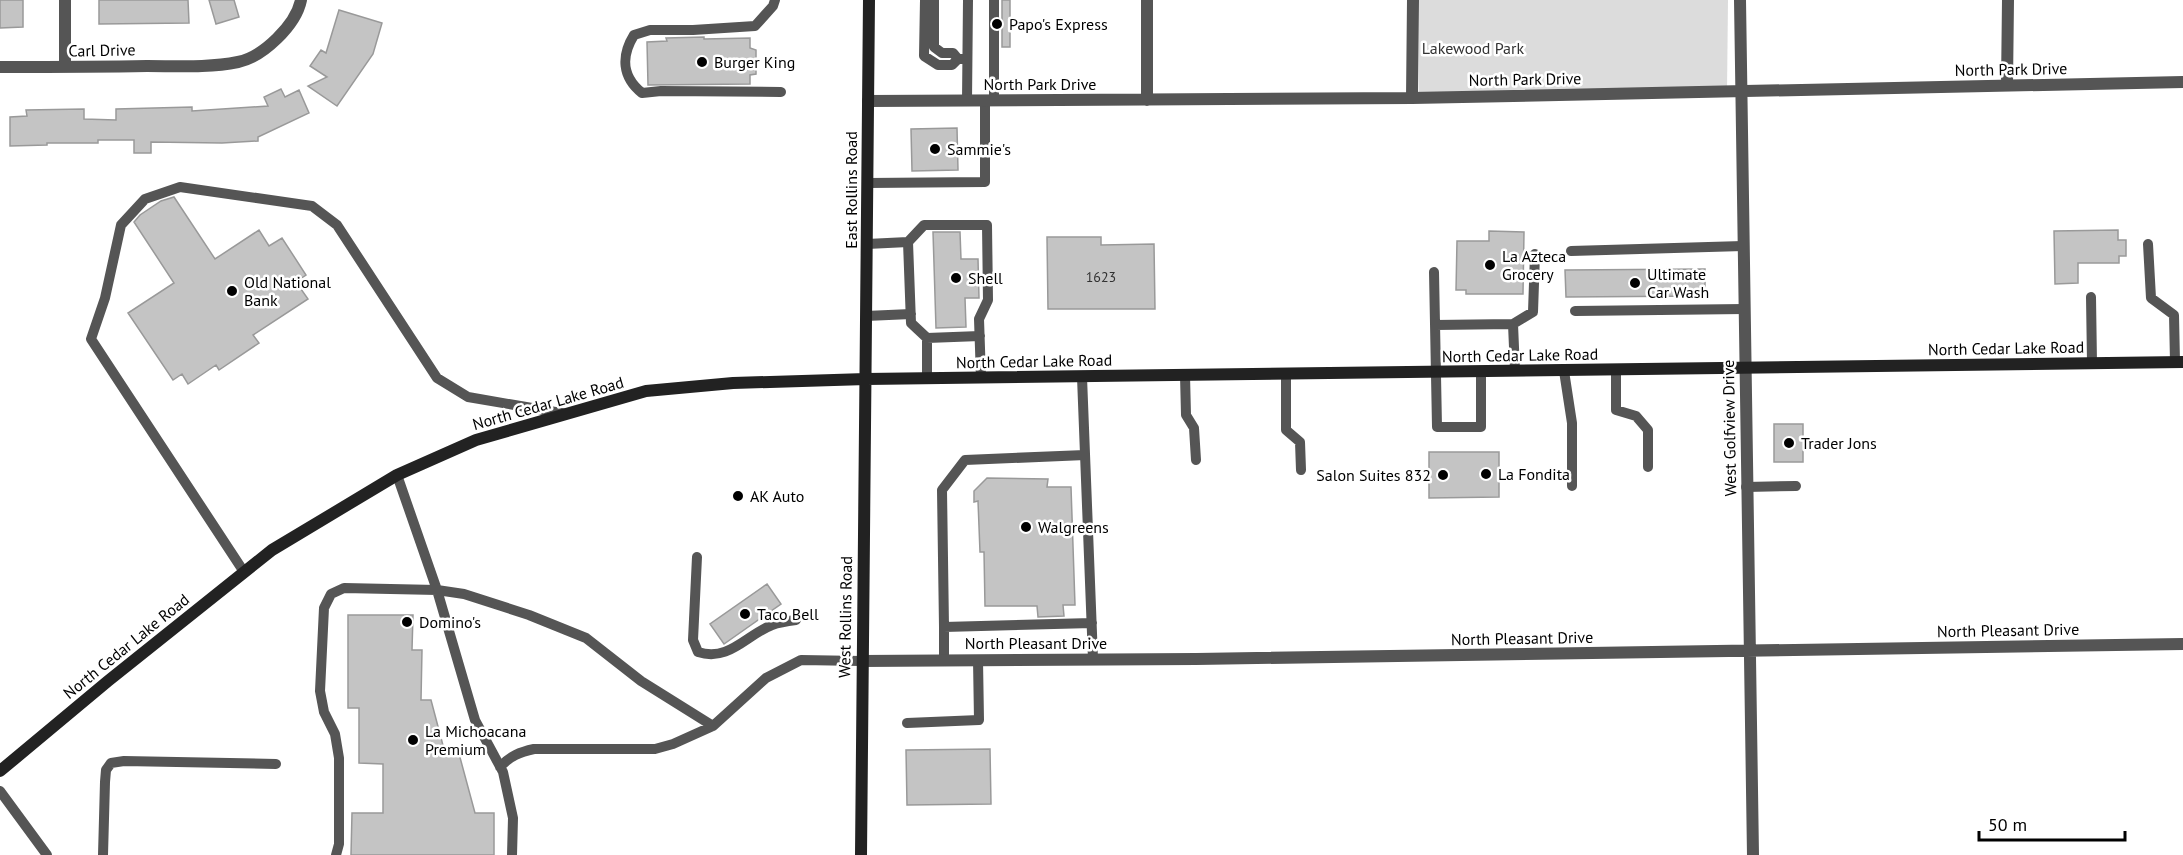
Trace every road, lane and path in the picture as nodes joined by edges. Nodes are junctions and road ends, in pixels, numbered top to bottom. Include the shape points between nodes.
1 (65, 0) edge
2 (300, 0) edge
3 (775, 0) edge
4 (869, 0) edge
5 (925, 0) edge
6 (934, 0) edge
7 (968, 0) edge
8 (994, 0) edge
9 (1147, 0) edge
10 (1413, 0) edge
11 (1740, 0) edge
12 (2008, 0) edge
13 (963, 59) junction
14 (0, 67) edge
15 (65, 67) junction
16 (2183, 82) edge
17 (2007, 85) junction
18 (1741, 91) junction
19 (781, 92) dead end
20 (1412, 98) junction
21 (1147, 100) junction
22 (868, 101) junction
23 (967, 101) junction
24 (990, 101) junction
25 (868, 183) junction
26 (908, 243) junction
27 (2148, 243) dead end
28 (867, 244) junction
29 (1743, 246) junction
30 (1570, 251) dead end
31 (1534, 254) dead end
32 (1434, 272) dead end
33 (2091, 297) dead end
34 (1744, 309) junction
35 (1575, 311) dead end
36 (911, 314) junction
37 (866, 316) junction
38 (1513, 324) junction
39 (1435, 325) junction
40 (980, 336) junction
41 (927, 338) junction
42 (2179, 362) edge
43 (2092, 363) junction
44 (1745, 368) junction
45 (1564, 370) junction
46 (1616, 370) junction
47 (1515, 371) junction
48 (1436, 372) junction
49 (1481, 372) junction
50 (1286, 374) junction
51 (1185, 375) junction
52 (1082, 377) junction
53 (981, 378) junction
54 (866, 379) junction
55 (927, 379) junction
56 (568, 414) junction
57 (1085, 455) junction
58 (1196, 460) dead end
59 (1648, 467) dead end
60 (1301, 470) dead end
61 (397, 475) junction
62 (1572, 486) dead end
63 (1796, 486) dead end
64 (1746, 487) junction
65 (696, 557) dead end
66 (244, 572) junction
67 (436, 590) junction
68 (796, 620) dead end
69 (1092, 623) junction
70 (944, 627) junction
71 (2183, 644) edge
72 (1749, 651) junction
73 (1093, 659) junction
74 (944, 660) junction
75 (978, 660) junction
76 (861, 661) junction
77 (907, 723) dead end
78 (713, 726) junction
79 (276, 764) dead end
80 (500, 767) junction
81 (0, 771) edge
82 (0, 791) edge
83 (47, 855) edge
84 (103, 855) edge
85 (336, 855) edge
86 (512, 855) edge
87 (861, 855) edge
88 (1753, 855) edge

1 - 15 street
2 - 15 street, Carl Drive via 299,10 283,33 240,62
3 - 19 lane via 755,26 650,30 634,35 625,60 631,84 642,93
4 - 22 main road, East Rollins Road
5 - 13 lane via 924,56 938,64
6 - 13 lane via 934,46 942,53 953,53
7 - 13 lane via 968,44
8 - 24 lane
9 - 21 street
10 - 20 street
11 - 18 street, West Golfview Drive
12 - 17 street
13 - 23 lane
14 - 15 street, Carl Drive
16 - 17 street, North Park Drive
17 - 18 street, North Park Drive
18 - 20 street, North Park Drive
18 - 29 street, West Golfview Drive
20 - 21 street, North Park Drive
21 - 24 street, North Park Drive
22 - 23 street, North Park Drive
22 - 25 main road, East Rollins Road
23 - 24 street, North Park Drive
24 - 25 lane via 985,182
25 - 28 main road, East Rollins Road
26 - 28 lane
26 - 36 lane
26 - 40 lane via 924,225 987,225 988,300 979,320
27 - 42 lane via 2151,298 2174,315
28 - 37 main road, East Rollins Road
29 - 30 lane
29 - 34 street, West Golfview Drive
31 - 38 lane via 1533,312
32 - 39 lane
33 - 43 lane
34 - 35 lane
34 - 44 street, West Golfview Drive
36 - 37 lane
36 - 41 lane via 911,323
37 - 54 main road, East Rollins Road
38 - 39 lane
38 - 47 lane
39 - 48 lane
40 - 41 lane
40 - 53 lane
41 - 55 lane
42 - 43 main road, North Cedar Lake Road
43 - 44 main road, North Cedar Lake Road
44 - 46 main road, North Cedar Lake Road
44 - 64 street, West Golfview Drive
45 - 46 main road, North Cedar Lake Road
45 - 47 main road, North Cedar Lake Road
45 - 62 lane via 1572,423
46 - 59 lane via 1616,410 1636,416 1648,430
47 - 49 main road, North Cedar Lake Road
48 - 49 main road, North Cedar Lake Road
48 - 49 lane via 1437,427 1481,427
48 - 50 main road, North Cedar Lake Road
50 - 51 main road, North Cedar Lake Road
50 - 60 lane via 1286,430 1300,442
51 - 52 main road, North Cedar Lake Road
51 - 58 lane via 1186,415 1194,428
52 - 53 main road, North Cedar Lake Road
52 - 57 lane
53 - 55 main road, North Cedar Lake Road
54 - 55 main road, North Cedar Lake Road
54 - 56 main road, North Cedar Lake Road via 733,383 646,391
54 - 76 main road, West Rollins Road
56 - 61 main road, North Cedar Lake Road via 476,440
56 - 66 lane via 468,397 437,378 337,225 312,206 180,187 145,199 121,225 105,298 91,339
57 - 69 lane
57 - 70 lane via 965,460 942,490
61 - 66 main road, North Cedar Lake Road via 273,550
61 - 67 lane
63 - 64 lane
64 - 72 street, West Golfview Drive
65 - 68 lane via 693,640 698,652 720,654 772,625
66 - 81 main road, North Cedar Lake Road
67 - 78 lane via 464,594 586,638 641,681
67 - 80 lane via 475,720
67 - 85 lane via 344,588 332,594 324,608 320,691 339,758
69 - 70 lane
69 - 73 lane
70 - 74 lane
71 - 72 street, North Pleasant Drive
72 - 73 street, North Pleasant Drive
72 - 88 street, West Golfview Drive
73 - 75 street, North Pleasant Drive
74 - 75 street, North Pleasant Drive
74 - 76 street, North Pleasant Drive
75 - 77 lane via 979,720
76 - 78 lane via 801,660 766,678
76 - 87 main road, West Rollins Road
78 - 80 lane via 654,749 534,749 518,753
79 - 84 lane via 124,760 111,763 106,770
80 - 86 lane via 513,818
82 - 83 lane

